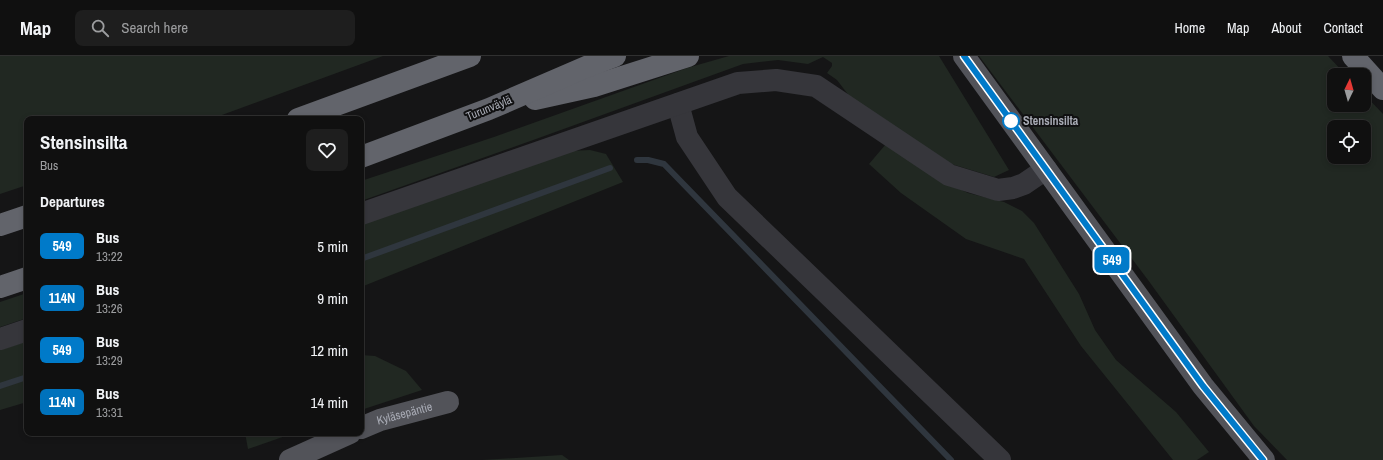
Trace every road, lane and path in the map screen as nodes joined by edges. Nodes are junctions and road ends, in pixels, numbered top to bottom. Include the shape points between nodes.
1 (470, 56) edge
2 (615, 56) edge
3 (688, 56) edge
4 (964, 56) edge
5 (1353, 56) edge
6 (1383, 89) edge
7 (678, 104) junction
8 (489, 109) junction
9 (306, 116) edge
10 (364, 156) edge
11 (1046, 169) junction
12 (364, 213) edge
13 (24, 217) edge
14 (0, 225) edge
15 (24, 279) edge
16 (0, 287) edge
17 (24, 331) edge
18 (0, 339) edge
19 (448, 402) dead end
20 (364, 427) edge
21 (343, 436) edge
22 (290, 460) edge
23 (1000, 460) edge
24 (1264, 460) edge

1 - 9 highway
2 - 8 highway, Turunväylä
3 - 8 highway via 594,86
4 - 11 main road
5 - 6 highway
7 - 11 street via 738,83 776,80 816,86 949,175 998,190 1024,184
7 - 12 street
7 - 23 street via 687,137 727,197
8 - 10 highway, Turunväylä
11 - 24 main road via 1203,386
13 - 14 highway
15 - 16 highway
17 - 18 street
19 - 20 main road, Kyläsepäntie
21 - 22 main road

